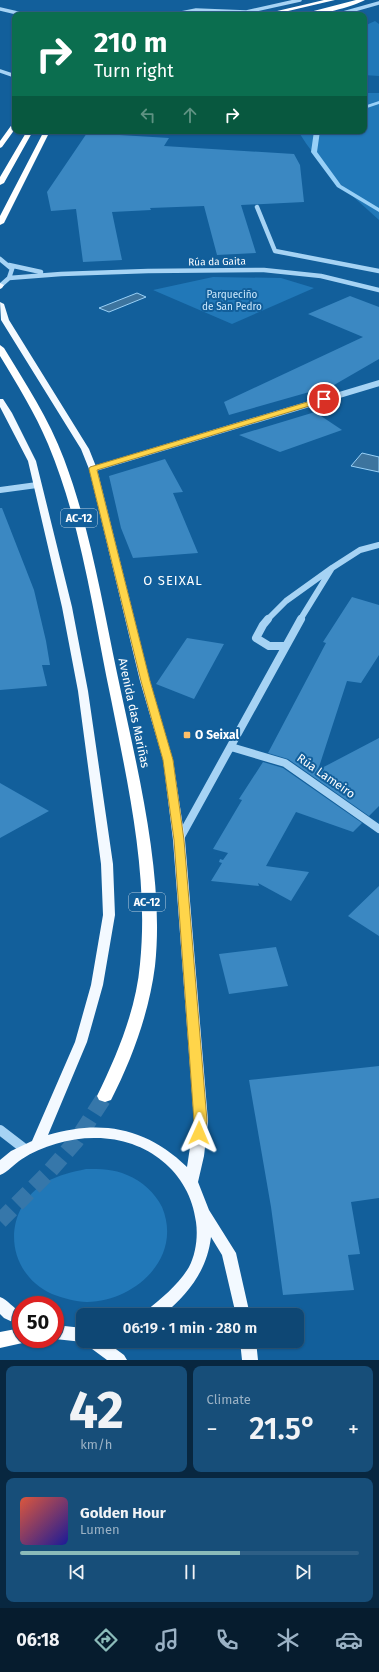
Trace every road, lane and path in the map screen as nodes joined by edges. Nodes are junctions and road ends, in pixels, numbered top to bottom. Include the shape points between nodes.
1 (300, 0) edge
2 (332, 0) edge
3 (362, 0) edge
4 (379, 3) edge
5 (0, 9) edge
6 (13, 12) edge
7 (186, 12) edge
8 (246, 12) joint
9 (277, 12) edge
10 (317, 12) edge
11 (347, 12) edge
12 (0, 71) edge
13 (12, 75) edge
14 (12, 128) edge
15 (28, 134) edge
16 (46, 134) edge
17 (0, 146) edge
18 (0, 183) edge
19 (257, 207) dead end
20 (0, 223) edge
21 (0, 259) edge
22 (9, 265) junction
23 (379, 271) edge
24 (53, 274) junction
25 (9, 278) junction
26 (0, 286) edge
27 (379, 290) edge
28 (0, 304) edge
29 (0, 348) edge
30 (379, 383) edge
31 (0, 401) edge
32 (93, 469) junction
33 (37, 485) junction
34 (0, 490) edge
35 (379, 545) edge
36 (332, 568) junction
37 (286, 646) junction
38 (231, 747) junction
39 (379, 829) edge
40 (179, 840) junction
41 (105, 1096) tunnel mouth
42 (0, 1130) edge
43 (31, 1147) junction
44 (0, 1169) edge
45 (191, 1182) junction
46 (204, 1214) junction
47 (0, 1304) edge
48 (160, 1308) edge
49 (241, 1308) edge
50 (12, 1314) edge
51 (64, 1333) edge
52 (76, 1334) edge
53 (12, 1338) edge
54 (0, 1340) edge
55 (102, 1348) edge
56 (249, 1348) edge
57 (118, 1360) edge
58 (250, 1360) edge

1 - 8 street
2 - 9 highway
3 - 10 highway
4 - 11 street
5 - 6 street
7 - 8 street
12 - 13 street
14 - 17 highway
15 - 18 highway
16 - 20 highway
19 - 23 street via 275,250
21 - 22 street
22 - 24 street, Rúa da Gaita
22 - 25 street via 12,270
24 - 25 street, Rúa da Gaita
24 - 27 street, Rúa da Gaita via 224,269 285,271 345,280
25 - 26 street
28 - 32 main road via 5,320 85,449
29 - 41 highway, Avenida das Mariñas / AC-12 via 41,418 54,444 70,488 81,527 133,781 143,847 149,947 143,988 127,1049
30 - 32 street
31 - 33 main road via 32,461
32 - 40 main road via 145,681 168,760
33 - 34 street
33 - 43 main road via 67,607 83,691 106,864 109,915 97,985 81,1042
35 - 36 street via 360,550
36 - 37 street
36 - 37 street via 286,601 263,625 256,638 269,646
37 - 38 street
38 - 39 street, Rúa Lameiro via 285,763
38 - 40 street
40 - 45 main road via 200,1121 197,1156
42 - 43 street
43 - 44 main road
43 - 45 main road via 66,1135 95,1132 124,1136 151,1146 174,1161
45 - 46 main road
46 - 48 main road via 204,1243 194,1270 176,1295
46 - 49 main road via 229,1252
47 - 50 main road
51 - 52 main road
53 - 54 highway
55 - 57 main road
56 - 58 main road

